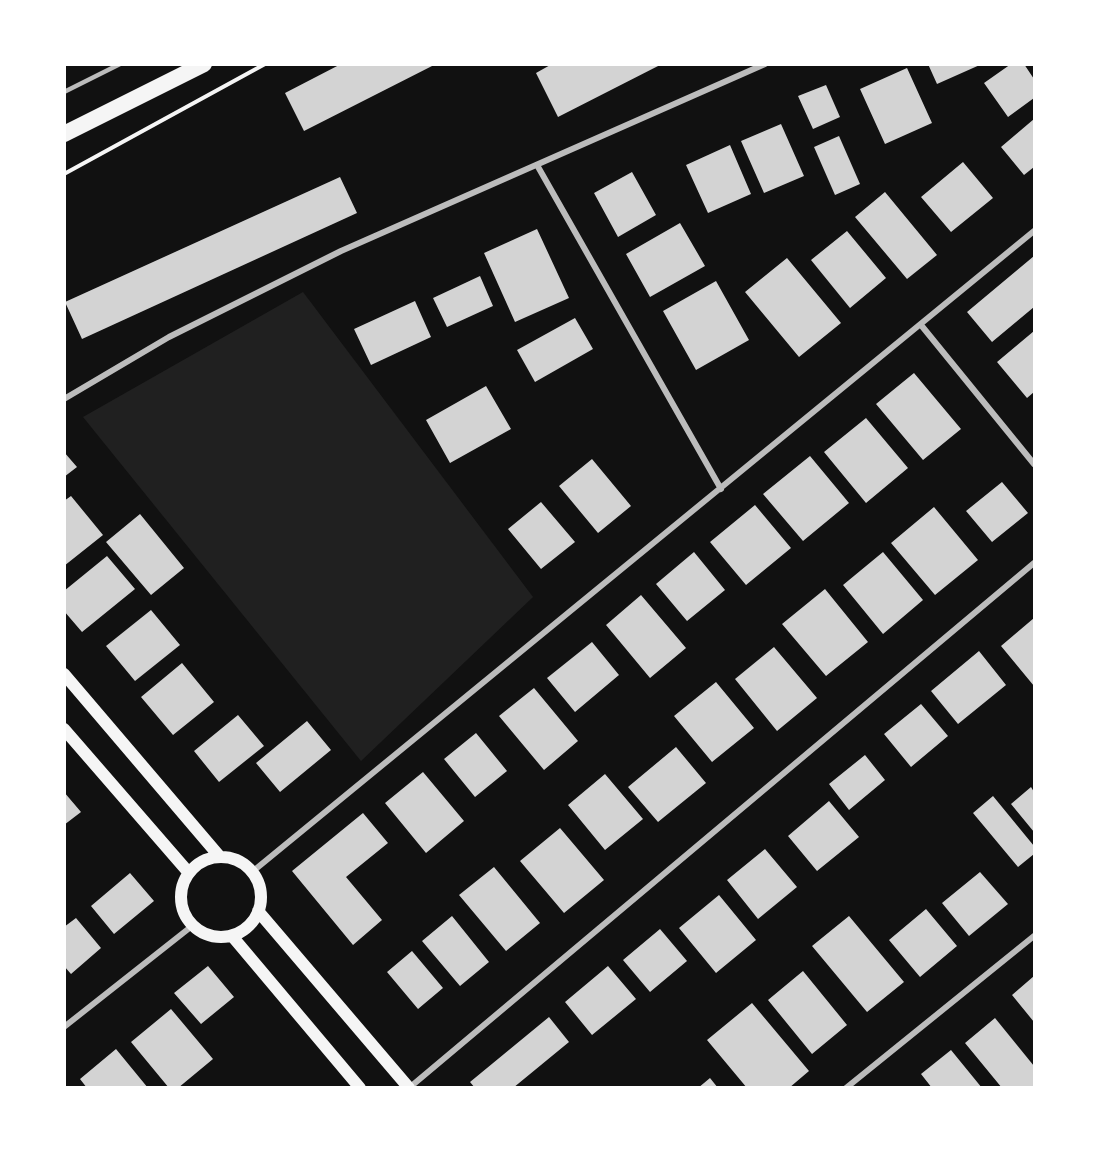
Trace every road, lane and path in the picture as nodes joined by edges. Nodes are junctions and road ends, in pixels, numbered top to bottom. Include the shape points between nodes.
1 (120, 64) edge
2 (204, 64) edge
3 (265, 64) edge
4 (765, 64) edge
5 (64, 92) edge
6 (64, 134) edge
7 (537, 165) junction
8 (64, 174) edge
9 (1035, 231) edge
10 (921, 325) junction
11 (64, 399) edge
12 (1035, 464) edge
13 (721, 489) junction
14 (1035, 563) edge
15 (64, 674) edge
16 (64, 729) edge
17 (220, 857) junction
18 (252, 872) junction
19 (189, 873) junction
20 (258, 911) junction
21 (192, 926) junction
22 (232, 936) junction
23 (1035, 936) edge
24 (64, 1027) edge
25 (409, 1087) edge
26 (360, 1088) edge
27 (846, 1088) edge

1 - 5 lane
2 - 6 highway
3 - 8 path
4 - 7 street
7 - 11 street via 341,251 170,337
7 - 13 street
9 - 10 street
10 - 12 street
10 - 13 street
13 - 18 street
14 - 25 street
15 - 17 main road
16 - 19 main road
17 - 18 main road via 243,864
17 - 19 main road via 197,864
18 - 20 main road via 259,884
19 - 21 main road via 183,883 181,905
20 - 22 main road via 248,927
20 - 25 main road
21 - 22 main road via 211,936
21 - 24 street
22 - 26 main road
23 - 27 street

